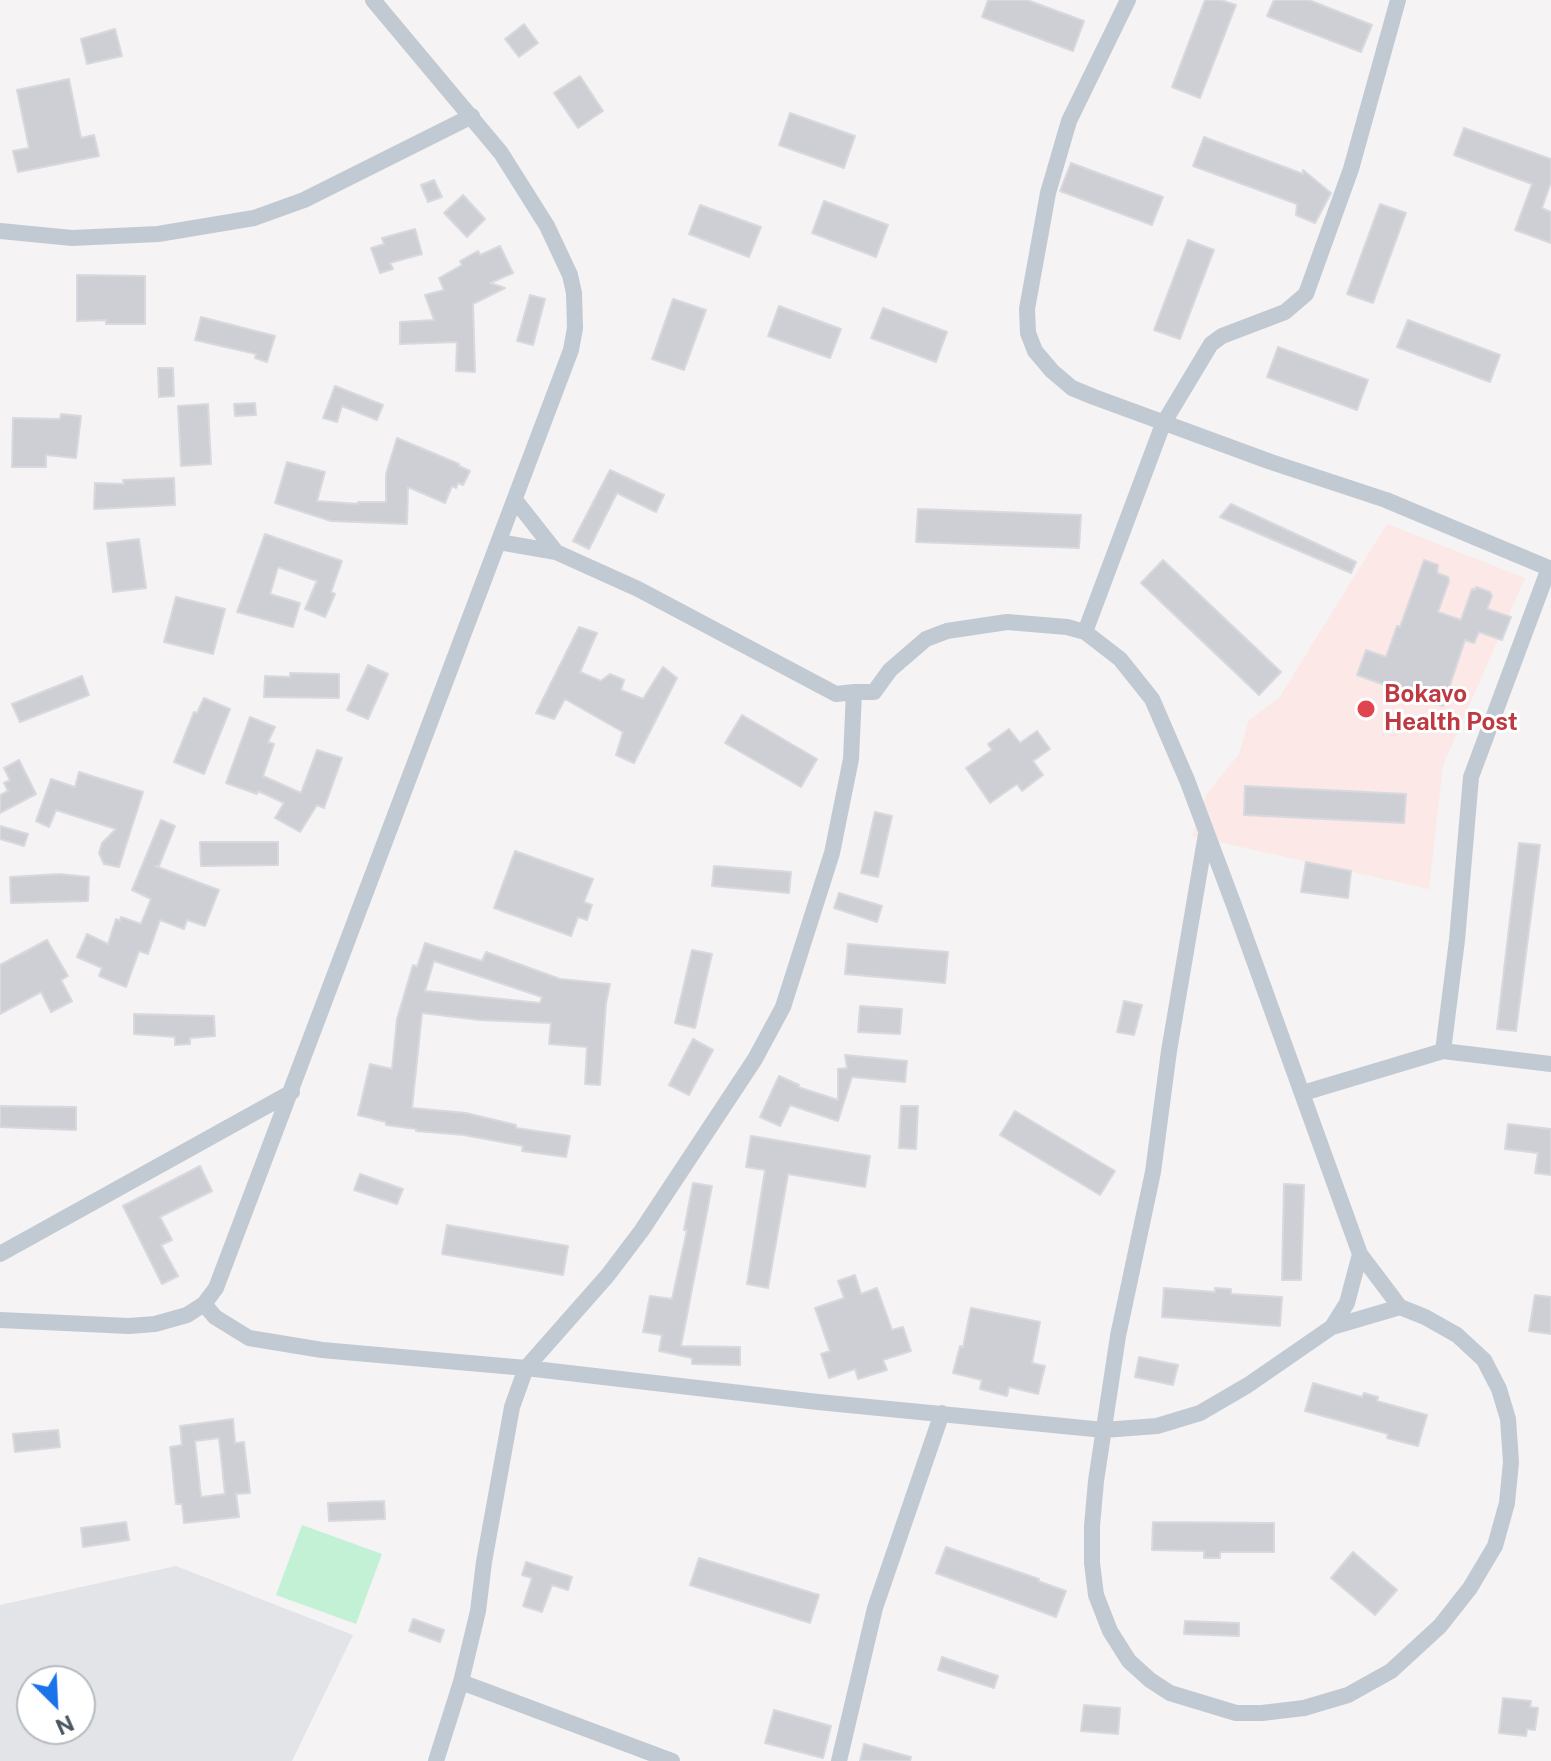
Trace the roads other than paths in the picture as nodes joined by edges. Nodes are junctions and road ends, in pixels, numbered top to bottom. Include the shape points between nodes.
1 (373, 0) edge
2 (1128, 0) edge
3 (1398, 0) edge
4 (472, 116) junction
5 (0, 231) edge
6 (1163, 424) junction
7 (515, 500) junction
8 (499, 542) junction
9 (556, 552) junction
10 (1550, 568) edge
11 (1085, 632) junction
12 (854, 692) junction
13 (1206, 832) junction
14 (1443, 1051) junction
15 (1551, 1064) edge
16 (292, 1092) junction
17 (1303, 1093) junction
18 (0, 1254) edge
19 (1360, 1254) junction
20 (204, 1304) junction
21 (1400, 1307) junction
22 (0, 1320) edge
23 (1332, 1327) junction
24 (526, 1368) junction
25 (942, 1413) junction
26 (1104, 1430) junction
27 (461, 1682) junction
28 (436, 1761) edge
29 (672, 1761) edge
30 (839, 1761) edge

1 - 4 street
2 - 6 street via 1069,121 1048,193 1027,309 1028,333 1043,361 1072,388
3 - 6 street via 1351,169 1306,294 1285,312 1211,344
4 - 5 street via 304,200 254,218 158,234 100,237
4 - 7 street via 547,226 570,275 576,308 571,350
6 - 10 street via 1386,500
6 - 11 street
7 - 8 street
7 - 9 street
8 - 9 street
8 - 16 street
9 - 12 street via 638,589 836,694
10 - 14 street via 1471,777
11 - 12 street via 1007,622 947,631 911,650 874,692
11 - 13 street via 1120,659 1152,699
12 - 24 street via 851,759 832,853 783,1007 726,1106 642,1230
13 - 17 street
13 - 26 street via 1153,1172
14 - 15 street
14 - 17 street
16 - 18 street
16 - 20 street via 222,1277
17 - 19 street
19 - 21 street
19 - 23 street via 1347,1303
20 - 22 street via 155,1324
20 - 24 street via 249,1338 322,1350
21 - 23 street
21 - 26 street via 1457,1335 1484,1360 1508,1419 1507,1503 1495,1546 1440,1626 1391,1671 1348,1695 1304,1708 1236,1713 1170,1693 1129,1661 1105,1619 1092,1563
23 - 26 street via 1200,1413 1157,1426
24 - 25 street
24 - 27 street via 512,1407
25 - 26 street
25 - 30 street via 875,1608
27 - 28 street
27 - 29 street

